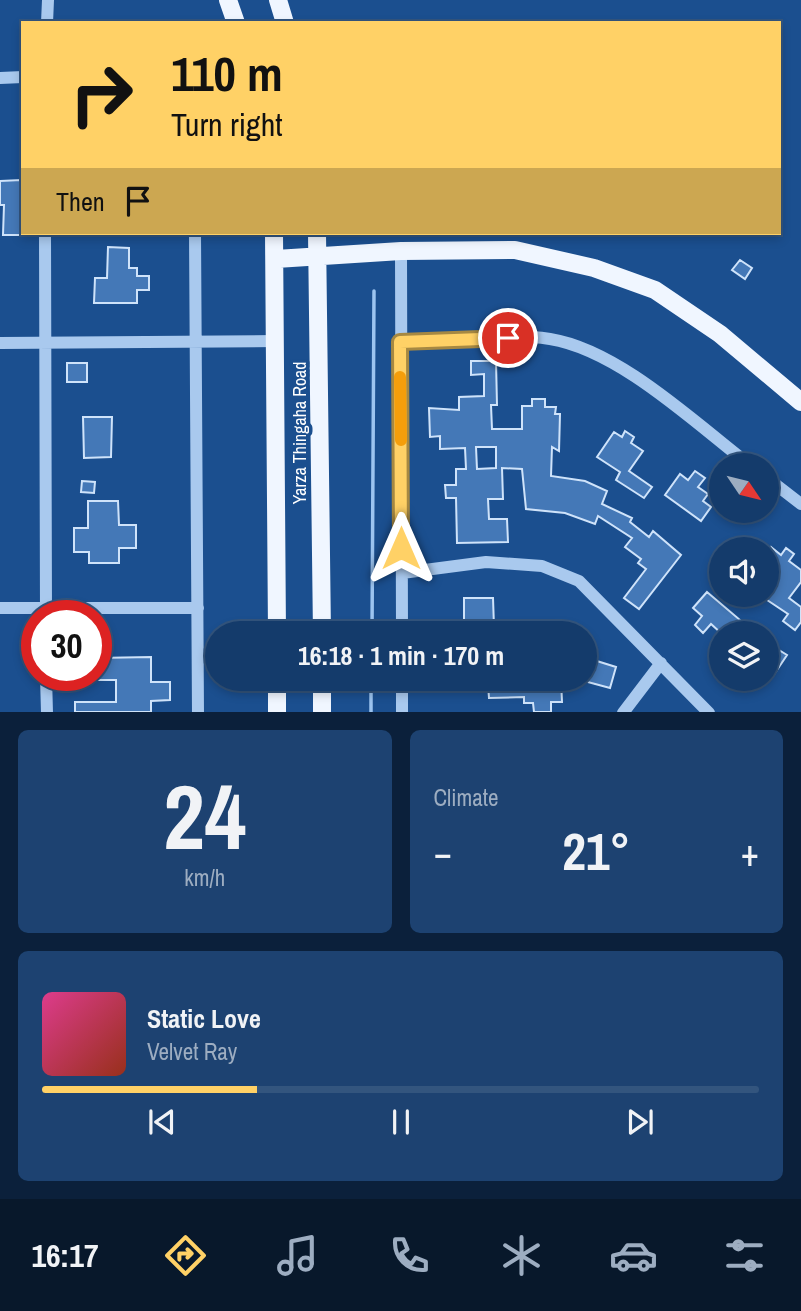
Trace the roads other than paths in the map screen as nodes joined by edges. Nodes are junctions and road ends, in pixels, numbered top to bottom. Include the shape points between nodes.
1 (48, 0) edge
2 (228, 0) edge
3 (278, 0) edge
4 (47, 21) edge
5 (235, 21) edge
6 (284, 21) edge
7 (21, 77) edge
8 (0, 78) edge
9 (46, 235) edge
10 (195, 235) edge
11 (274, 235) edge
12 (317, 235) edge
13 (401, 251) junction
14 (320, 256) junction
15 (276, 259) junction
16 (276, 341) junction
17 (44, 342) junction
18 (197, 342) junction
19 (400, 342) junction
20 (0, 343) edge
21 (801, 402) edge
22 (734, 453) edge
23 (779, 487) edge
24 (801, 504) edge
25 (402, 573) junction
26 (46, 600) edge
27 (0, 608) edge
28 (198, 608) junction
29 (21, 610) edge
30 (112, 610) edge
31 (277, 621) edge
32 (322, 621) edge
33 (402, 621) edge
34 (661, 663) junction
35 (47, 691) edge
36 (277, 691) edge
37 (322, 691) edge
38 (402, 691) edge
39 (47, 712) edge
40 (198, 712) edge
41 (277, 712) edge
42 (322, 712) edge
43 (402, 712) edge
44 (623, 712) edge
45 (709, 712) edge

1 - 4 street
2 - 5 main road
3 - 6 main road
7 - 8 street
9 - 17 street
10 - 18 street
11 - 15 main road, Yarza Thingaha Road
12 - 14 main road, Yarza Thingaha Road
13 - 14 main road
13 - 19 street
13 - 21 main road via 515,250 594,268 654,290 720,334
14 - 15 main road
14 - 32 main road, Yarza Thingaha Road
15 - 16 main road, Yarza Thingaha Road
16 - 18 street
16 - 31 main road, Yarza Thingaha Road
17 - 18 street
17 - 20 street
17 - 26 street
18 - 28 street
19 - 22 street via 549,338 587,348 620,366
19 - 25 street
23 - 24 street
25 - 33 street
25 - 34 street via 486,562 542,566 579,581
27 - 29 street
28 - 30 street
28 - 40 street
34 - 44 street
34 - 45 street
35 - 39 street
36 - 41 main road
37 - 42 main road
38 - 43 street

